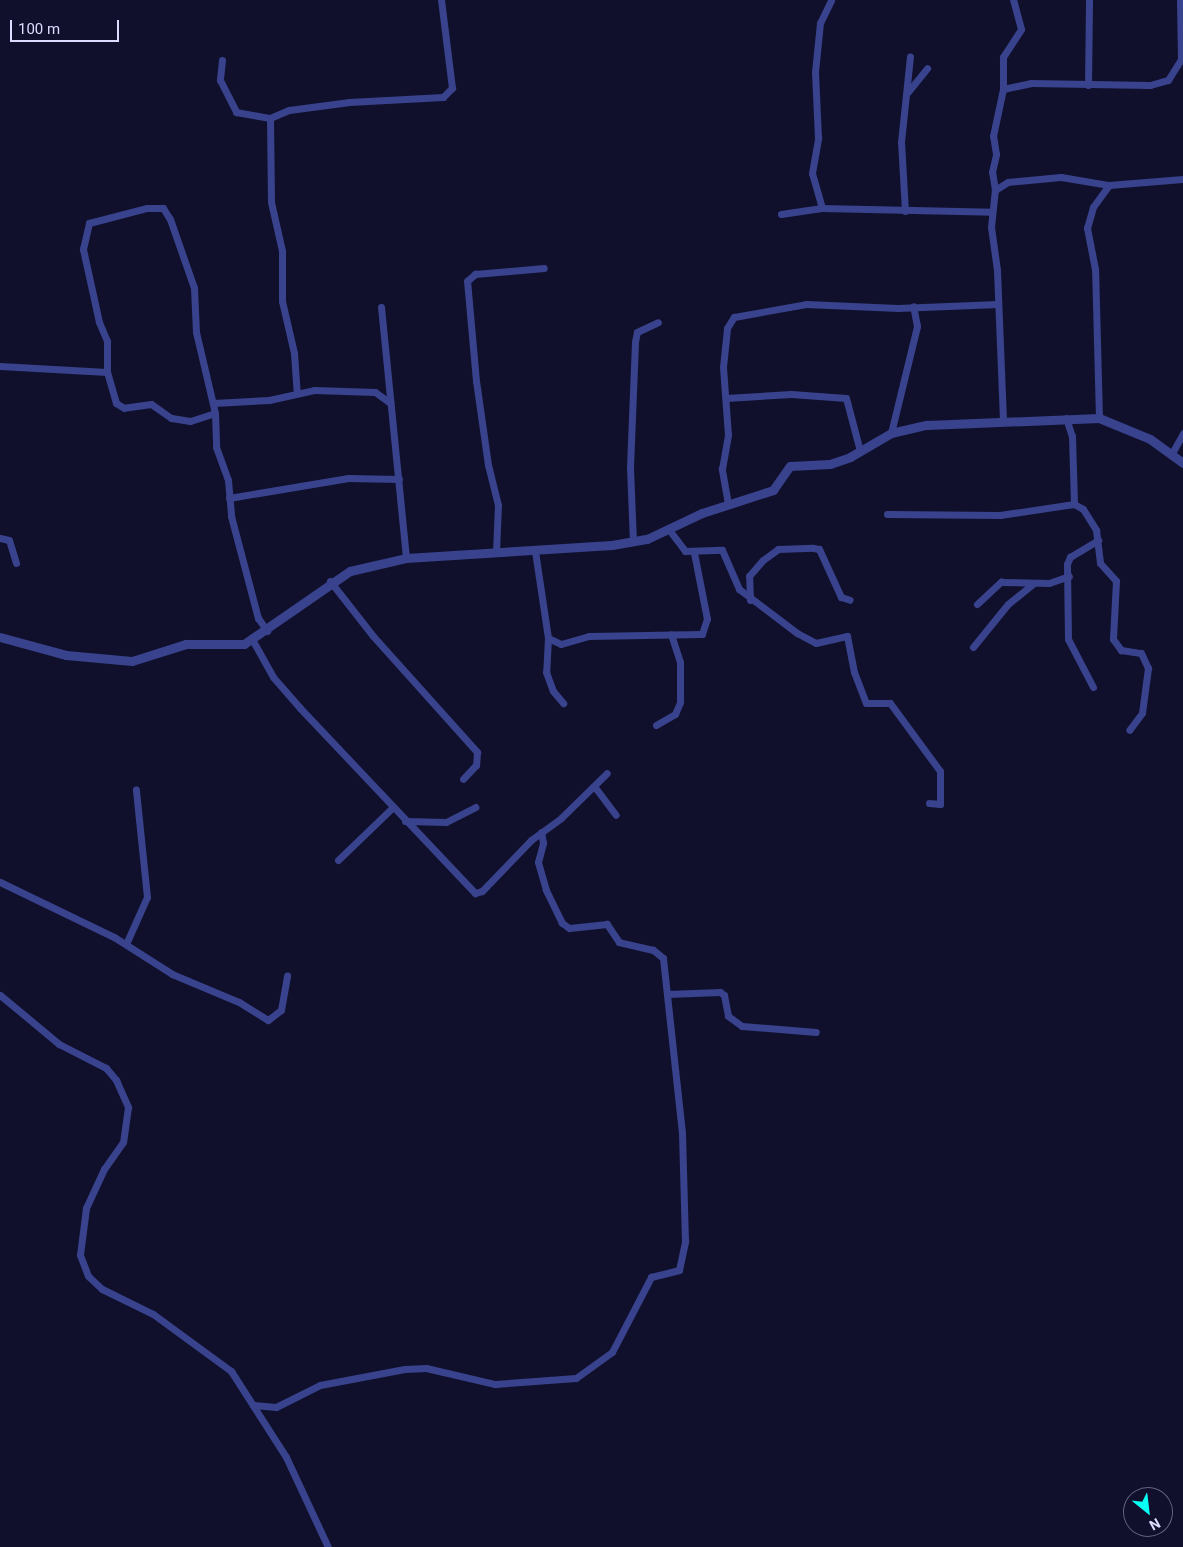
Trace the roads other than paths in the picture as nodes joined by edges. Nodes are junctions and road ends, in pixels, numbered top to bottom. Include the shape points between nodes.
1 (441, 0) edge
2 (831, 0) edge
3 (1013, 0) edge
4 (1089, 0) edge
5 (1180, 0) edge
6 (910, 56) dead end
7 (222, 60) dead end
8 (927, 68) dead end
9 (1088, 84) junction
10 (1003, 89) junction
11 (907, 93) junction
12 (270, 118) junction
13 (1183, 179) edge
14 (1109, 185) junction
15 (994, 190) junction
16 (822, 208) junction
17 (905, 211) junction
18 (992, 212) junction
19 (781, 214) dead end
20 (544, 268) dead end
21 (998, 304) junction
22 (913, 306) junction
23 (381, 307) dead end
24 (658, 322) dead end
25 (0, 366) edge
26 (108, 372) junction
27 (298, 392) junction
28 (726, 398) junction
29 (390, 402) junction
30 (213, 404) junction
31 (215, 413) junction
32 (1066, 418) junction
33 (1099, 418) junction
34 (1003, 420) junction
35 (891, 433) junction
36 (1183, 434) edge
37 (860, 451) junction
38 (1171, 455) junction
39 (1183, 463) edge
40 (399, 479) junction
41 (229, 498) junction
42 (728, 504) junction
43 (1074, 504) junction
44 (887, 514) dead end
45 (670, 531) junction
46 (0, 538) edge
47 (1098, 540) junction
48 (633, 542) junction
49 (535, 550) junction
50 (496, 552) junction
51 (694, 553) junction
52 (406, 558) junction
53 (16, 563) dead end
54 (1069, 576) junction
55 (330, 581) junction
56 (1034, 583) junction
57 (750, 600) junction
58 (850, 600) dead end
59 (977, 604) dead end
60 (267, 631) junction
61 (671, 634) junction
62 (0, 637) edge
63 (548, 638) junction
64 (253, 641) junction
65 (973, 647) dead end
66 (1093, 687) dead end
67 (563, 703) dead end
68 (656, 725) dead end
69 (1129, 730) dead end
70 (607, 773) dead end
71 (463, 779) dead end
72 (594, 786) junction
73 (136, 790) dead end
74 (928, 803) dead end
75 (475, 807) dead end
76 (392, 808) junction
77 (616, 815) dead end
78 (404, 821) junction
79 (541, 832) junction
80 (338, 860) dead end
81 (0, 882) edge
82 (126, 944) junction
83 (287, 976) dead end
84 (667, 994) junction
85 (0, 995) edge
86 (816, 1032) dead end
87 (253, 1406) junction
88 (328, 1547) edge

1 - 12 street via 452,88 447,95 349,102 289,110
2 - 16 street via 820,23 815,72 818,138 812,173
3 - 10 street via 1021,29 1003,57
4 - 9 street
5 - 9 street via 1182,53 1175,74 1150,85
6 - 11 street
7 - 12 street via 220,80 236,112
8 - 11 street
9 - 10 street via 1031,83
10 - 15 street via 993,136
11 - 17 street via 901,142
12 - 27 street via 271,202 282,251 282,302 294,353
13 - 14 street
14 - 15 street via 1061,177 1008,182
14 - 33 street via 1093,207 1088,228 1095,269
15 - 18 street
16 - 17 street
16 - 19 street
17 - 18 street
18 - 21 street
20 - 50 street via 475,274 467,281 476,381 488,465 498,505
21 - 22 street
21 - 34 street
22 - 28 street via 806,304 738,314 727,328
22 - 35 street via 917,326
23 - 29 street
24 - 48 street via 637,332 635,342 630,466 635,518
25 - 26 street
26 - 30 street via 107,341 98,322 84,249 85,227 93,221 135,210 163,208 192,283 196,332
26 - 31 street via 114,398 124,408 145,403 171,418 190,421
27 - 29 street via 371,391
27 - 30 street via 269,400
28 - 37 street via 791,394 846,398
28 - 42 street via 728,435 722,469
29 - 40 street
30 - 31 street
31 - 41 street via 216,447 228,480
32 - 33 street
32 - 34 street
32 - 43 street via 1072,436
33 - 38 street via 1150,438
34 - 35 street via 949,423
35 - 37 street
36 - 38 street
37 - 42 street via 830,464 790,466 773,490
38 - 39 street
40 - 41 street via 348,478
40 - 52 street
41 - 60 street via 250,592 258,618
42 - 45 street
43 - 44 street via 1000,515
43 - 47 street via 1088,515
45 - 48 street
45 - 51 street via 681,550
46 - 53 street via 9,540
47 - 54 street via 1068,560
47 - 69 street via 1100,563 1114,576 1118,588 1113,639 1121,650 1141,653 1148,668 1142,713
48 - 49 street
49 - 50 street
49 - 63 street
50 - 52 street
51 - 57 street via 722,550 734,582
51 - 61 street via 707,625 696,636
52 - 55 street via 350,571
54 - 56 street
54 - 66 street via 1068,639
55 - 60 street
55 - 71 street via 379,643 477,752 476,765
56 - 59 street via 1001,582
56 - 65 street via 1008,604
57 - 58 street via 749,576 763,560 778,549 813,548 819,550 841,597
57 - 74 street via 816,644 847,636 854,672 866,703 890,703 940,770 940,804
60 - 64 street
61 - 63 street via 589,636 561,644
61 - 68 street via 680,662 680,702 675,714
62 - 64 street via 66,655 132,661 186,644 236,646
63 - 67 street via 546,672
64 - 76 street via 273,677
70 - 72 street
72 - 77 street
72 - 79 street
73 - 82 street via 147,897
75 - 78 street via 446,822
76 - 78 street
76 - 80 street
78 - 79 street via 475,893 513,862
79 - 84 street via 543,843 538,862 546,890 562,923 569,928 602,922 619,942 657,952 665,965
81 - 82 street
82 - 83 street via 172,974 239,1002 268,1020 281,1010
84 - 86 street via 720,992 724,995 728,1016 742,1026
84 - 87 street via 682,1133 684,1250 677,1272 651,1277 612,1352 576,1378 495,1384 426,1368 404,1369 313,1387 276,1407
85 - 87 street via 60,1044 106,1068 116,1080 128,1107 123,1142 100,1177 86,1208 79,1249 88,1276 102,1289 153,1314 216,1356 231,1371
87 - 88 street via 286,1457

